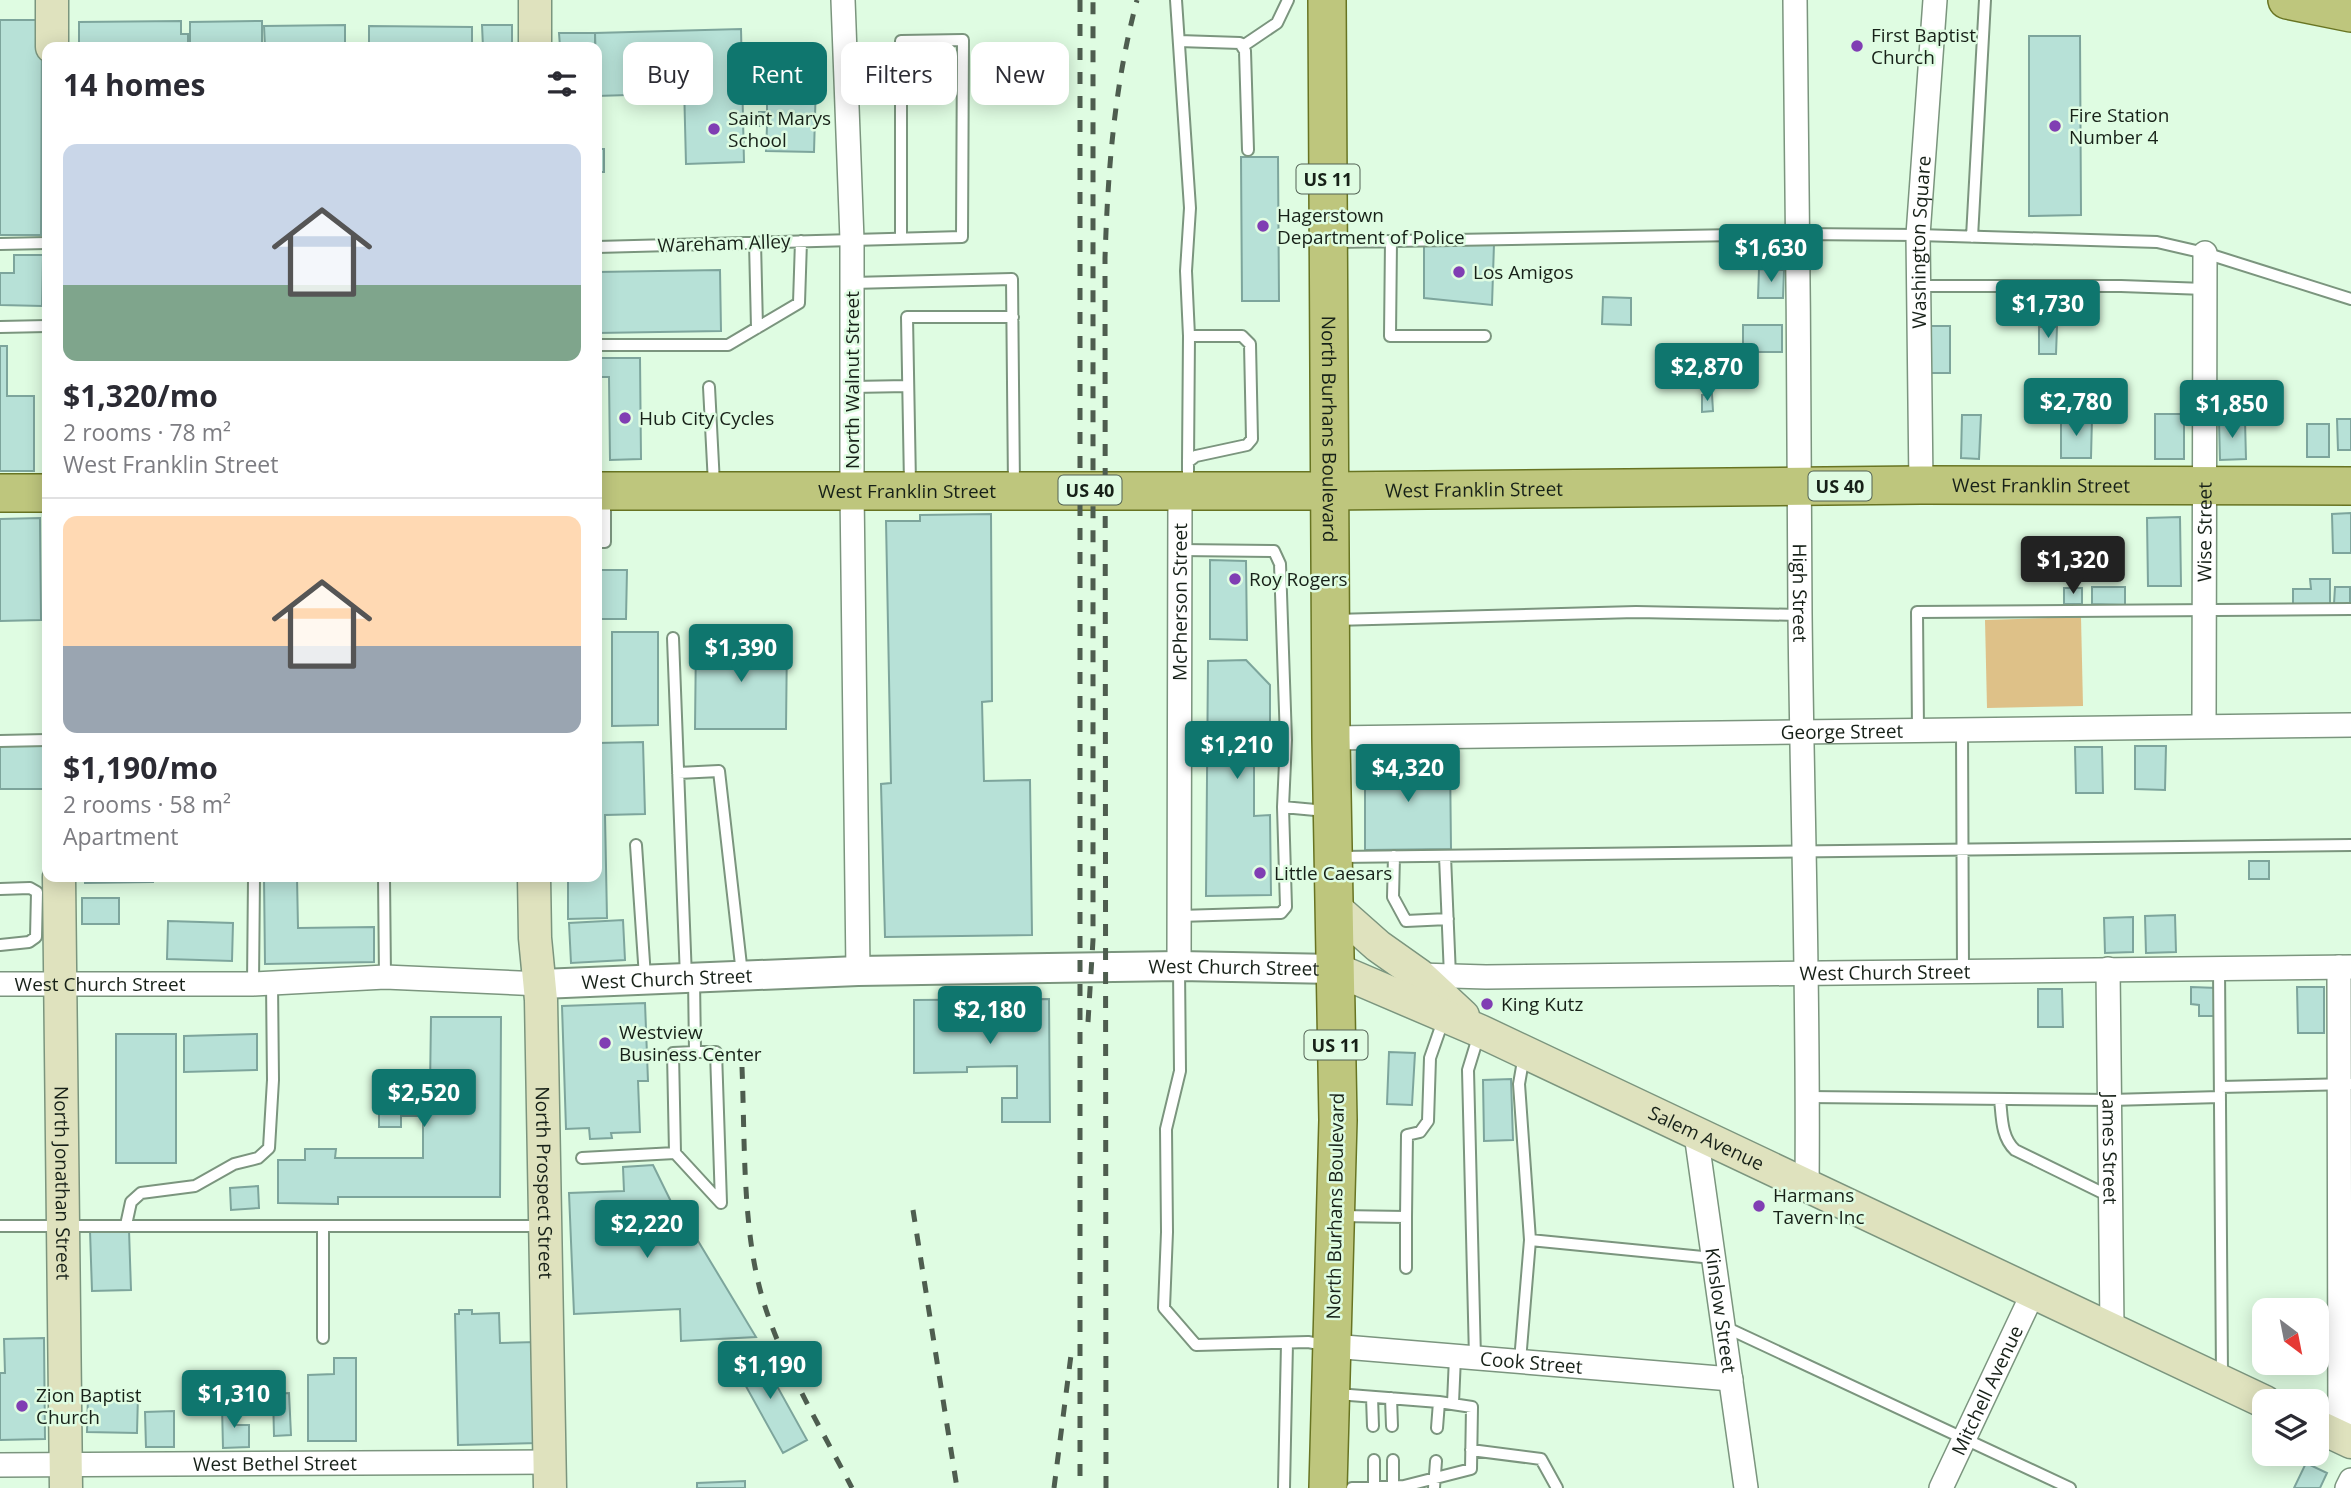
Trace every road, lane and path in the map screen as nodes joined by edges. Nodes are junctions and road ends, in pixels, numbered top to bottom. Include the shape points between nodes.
1 (52, 0) edge
2 (535, 0) edge
3 (843, 0) edge
4 (1176, 0) edge
5 (1288, 0) edge
6 (1327, 0) edge
7 (1795, 0) edge
8 (1935, 0) edge
9 (1985, 0) edge
10 (2289, 0) edge
11 (2351, 13) edge
12 (1179, 41) junction
13 (52, 42) edge
14 (535, 42) edge
15 (1243, 46) junction
16 (1248, 150) dead end
17 (1799, 234) junction
18 (1918, 235) junction
19 (901, 237) junction
20 (1972, 237) junction
21 (852, 240) junction
22 (801, 241) junction
23 (1391, 241) junction
24 (755, 242) junction
25 (1329, 242) junction
26 (42, 243) edge
27 (0, 244) edge
28 (602, 247) edge
29 (2205, 253) junction
30 (852, 283) junction
31 (1917, 286) junction
32 (2205, 289) junction
33 (2351, 299) edge
34 (1013, 317) junction
35 (42, 326) edge
36 (0, 327) edge
37 (757, 328) junction
38 (1189, 336) junction
39 (1485, 337) dead end
40 (602, 345) edge
41 (908, 386) junction
42 (709, 387) dead end
43 (852, 387) junction
44 (1185, 481) junction
45 (1921, 485) junction
46 (1801, 486) junction
47 (2204, 486) junction
48 (2351, 486) edge
49 (910, 490) junction
50 (1014, 490) junction
51 (602, 491) edge
52 (715, 491) junction
53 (852, 491) junction
54 (1329, 491) junction
55 (0, 493) edge
56 (42, 493) edge
57 (602, 504) edge
58 (602, 542) edge
59 (1180, 550) junction
60 (2351, 609) edge
61 (2204, 610) junction
62 (1800, 615) junction
63 (1330, 620) junction
64 (673, 638) dead end
65 (2351, 724) edge
66 (2204, 726) junction
67 (1962, 730) junction
68 (1918, 731) junction
69 (1803, 734) junction
70 (1331, 738) junction
71 (42, 740) edge
72 (0, 741) edge
73 (678, 773) junction
74 (1283, 807) junction
75 (1333, 811) junction
76 (636, 845) dead end
77 (2351, 845) edge
78 (1962, 848) junction
79 (1804, 852) junction
80 (1394, 856) junction
81 (1446, 856) junction
82 (1334, 857) junction
83 (59, 882) edge
84 (254, 882) edge
85 (384, 882) edge
86 (534, 882) edge
87 (0, 889) edge
88 (1334, 907) junction
89 (1179, 916) junction
90 (1448, 919) junction
91 (0, 945) edge
92 (1179, 966) junction
93 (2345, 967) edge
94 (2219, 968) junction
95 (1335, 969) junction
96 (2108, 969) junction
97 (1963, 970) junction
98 (858, 971) junction
99 (1419, 975) junction
100 (1805, 975) junction
101 (742, 976) junction
102 (1450, 976) junction
103 (385, 977) junction
104 (690, 978) junction
105 (646, 980) junction
106 (263, 983) junction
107 (0, 984) edge
108 (541, 984) junction
109 (60, 985) junction
110 (1445, 1016) junction
111 (1480, 1031) junction
112 (695, 1052) junction
113 (1525, 1052) junction
114 (2345, 1084) edge
115 (2220, 1092) junction
116 (1808, 1097) junction
117 (2000, 1099) junction
118 (2111, 1100) junction
119 (1696, 1134) junction
120 (674, 1153) junction
121 (582, 1158) dead end
122 (1807, 1186) junction
123 (2111, 1197) junction
124 (1336, 1216) junction
125 (1406, 1217) junction
126 (126, 1225) junction
127 (0, 1226) edge
128 (323, 1226) junction
129 (546, 1226) junction
130 (63, 1227) junction
131 (1530, 1240) junction
132 (1713, 1258) junction
133 (1406, 1268) dead end
134 (2034, 1293) junction
135 (1723, 1326) junction
136 (2112, 1328) junction
137 (2345, 1331) edge
138 (323, 1338) dead end
139 (1287, 1343) junction
140 (1332, 1346) junction
141 (1465, 1357) junction
142 (1520, 1362) junction
143 (1731, 1379) junction
144 (2222, 1382) junction
145 (1330, 1394) junction
146 (2252, 1396) edge
147 (1372, 1397) junction
148 (1391, 1398) junction
149 (1439, 1402) junction
150 (1453, 1404) junction
151 (1373, 1426) dead end
152 (1392, 1426) dead end
153 (1437, 1428) dead end
154 (2336, 1435) edge
155 (1964, 1439) junction
156 (1471, 1450) junction
157 (1374, 1460) dead end
158 (1393, 1460) dead end
159 (1436, 1461) dead end
160 (0, 1465) edge
161 (550, 1475) edge
162 (66, 1477) edge
163 (2351, 1480) edge
164 (1434, 1483) edge
165 (1393, 1486) junction
166 (1374, 1487) edge
167 (1284, 1488) edge
168 (1328, 1488) edge
169 (1352, 1488) edge
170 (1557, 1488) edge
171 (1746, 1488) edge
172 (1941, 1488) edge
173 (2070, 1488) edge
174 (2347, 1488) edge

1 - 13 main road
2 - 14 main road
3 - 21 street, North Walnut Street
4 - 12 lane
5 - 15 lane via 1277,23
6 - 25 main road, North Burhans Boulevard / US 11
7 - 17 street, High Street
8 - 18 street, Washington Square
9 - 20 lane
10 - 11 main road
12 - 15 lane
12 - 38 lane via 1190,208 1186,271
15 - 16 lane
17 - 18 lane
17 - 23 lane
17 - 46 street, High Street
18 - 20 lane
18 - 31 street, Washington Square
19 - 19 lane, Wareham Alley via 962,237 962,40 901,41
19 - 21 lane, Wareham Alley
20 - 29 lane via 2157,242
21 - 22 lane, Wareham Alley
21 - 30 street, North Walnut Street
22 - 24 lane, Wareham Alley
22 - 37 lane via 799,303
23 - 25 lane
23 - 39 lane via 1390,336
24 - 28 lane, Wareham Alley
24 - 37 lane
25 - 54 main road, North Burhans Boulevard / US 11
26 - 27 lane
29 - 32 street, Wise Street
29 - 33 lane
30 - 34 lane via 1012,279
30 - 43 street, North Walnut Street
31 - 32 lane
31 - 45 street, Washington Square
32 - 47 street, Wise Street
34 - 41 lane via 907,317
34 - 50 lane
35 - 36 lane
37 - 40 lane via 728,345
38 - 44 lane
38 - 44 lane via 1242,336 1250,344 1252,439 1247,445 1196,456
41 - 43 lane
41 - 49 lane
42 - 52 lane
43 - 53 street, North Walnut Street
44 - 50 main road, West Franklin Street / US 40
44 - 54 main road, West Franklin Street / US 40
44 - 59 street, McPherson Street
45 - 46 main road, West Franklin Street / US 40
45 - 47 main road, West Franklin Street / US 40
46 - 54 main road, West Franklin Street / US 40
46 - 62 street, High Street
47 - 48 main road, West Franklin Street / US 40
47 - 61 street, Wise Street
49 - 50 main road, West Franklin Street / US 40
49 - 53 main road, West Franklin Street / US 40
51 - 52 main road, West Franklin Street / US 40
52 - 53 main road, West Franklin Street / US 40
53 - 98 street, North Walnut Street
54 - 63 main road, North Burhans Boulevard / US 11
55 - 56 main road
57 - 58 lane
59 - 74 lane via 1274,551 1280,564 1286,740
59 - 89 street, McPherson Street
60 - 61 lane
61 - 66 street, Wise Street
61 - 68 lane via 1917,612
62 - 63 lane via 1636,612
62 - 69 street, High Street
63 - 70 main road, North Burhans Boulevard / US 11
64 - 73 lane
65 - 66 street, George Street
66 - 67 street, George Street
67 - 68 street, George Street
67 - 78 lane
68 - 69 street, George Street
69 - 70 street, George Street
69 - 79 street, High Street
70 - 75 main road, North Burhans Boulevard / US 11
71 - 72 lane
73 - 101 lane via 719,771
73 - 104 lane
74 - 75 lane
74 - 89 lane via 1286,907 1281,913
75 - 82 main road, North Burhans Boulevard / US 11
76 - 105 lane
77 - 78 lane
78 - 79 lane
78 - 97 lane
79 - 81 lane
79 - 100 street, High Street
80 - 81 lane
80 - 82 lane
80 - 90 lane via 1392,897 1406,920
81 - 90 lane
82 - 88 main road, North Burhans Boulevard / US 11
83 - 109 main road, North Jonathan Street
84 - 106 lane
85 - 103 lane
86 - 108 main road, North Prospect Street
87 - 91 lane via 37,892 36,937
88 - 95 main road, North Burhans Boulevard / US 11
88 - 99 main road via 1377,946
89 - 92 street, McPherson Street
90 - 102 lane
92 - 95 street, West Church Street
92 - 98 street, West Church Street
92 - 139 lane via 1180,1071 1166,1129 1164,1308 1196,1345
93 - 94 street, West Church Street
93 - 114 street
94 - 96 street, West Church Street
94 - 115 lane
95 - 110 main road, Salem Avenue
95 - 124 main road, North Burhans Boulevard / US 11
96 - 97 street, West Church Street
96 - 118 street, James Street
97 - 100 street, West Church Street
98 - 101 street, West Church Street
99 - 102 street, West Church Street
99 - 111 main road
100 - 102 street, West Church Street
100 - 116 street, High Street
101 - 104 street, West Church Street
103 - 106 street, West Church Street
103 - 108 street, West Church Street
104 - 105 street, West Church Street
104 - 112 lane
105 - 108 street, West Church Street
106 - 109 street, West Church Street
106 - 126 lane via 273,1080 270,1148 195,1186 141,1193 131,1202
107 - 109 street, West Church Street
108 - 129 main road, North Prospect Street
109 - 130 main road, North Jonathan Street
110 - 111 main road, Salem Avenue
110 - 125 lane via 1430,1058 1428,1121 1420,1132 1407,1135
111 - 113 main road, Salem Avenue
111 - 141 lane via 1468,1070
112 - 120 lane via 673,1053
112 - 120 lane via 716,1052 721,1203
113 - 119 main road, Salem Avenue
113 - 131 lane via 1519,1084
114 - 115 lane
114 - 137 street
115 - 118 lane
115 - 144 lane
116 - 117 lane
116 - 122 street, High Street
117 - 118 lane
117 - 123 lane via 2008,1144
118 - 123 street, James Street
119 - 122 main road, Salem Avenue
119 - 132 street, Kinslow Street
120 - 121 lane
122 - 134 main road, Salem Avenue
123 - 136 street, James Street
124 - 125 lane
124 - 140 main road, North Burhans Boulevard / US 11
125 - 133 lane
126 - 128 lane
126 - 130 lane
127 - 130 lane
128 - 129 lane
128 - 138 lane
129 - 161 main road, North Prospect Street
130 - 162 main road, North Jonathan Street
131 - 132 lane
131 - 142 lane
132 - 135 street, Kinslow Street
134 - 136 main road, Salem Avenue
134 - 155 street, Mitchell Avenue
135 - 143 street, Kinslow Street
135 - 155 lane
136 - 144 main road, Salem Avenue
137 - 154 street
139 - 140 lane
139 - 167 lane
140 - 141 street, Cook Street
140 - 145 main road, North Burhans Boulevard / US 11
141 - 142 street, Cook Street
141 - 150 lane
142 - 143 street, Cook Street
143 - 171 street, Kinslow Street
144 - 146 main road, Salem Avenue
145 - 147 lane
145 - 168 main road, North Burhans Boulevard / US 11
147 - 148 lane
147 - 151 lane
148 - 149 lane
148 - 152 lane
149 - 150 lane
149 - 153 lane
150 - 156 lane via 1472,1407
155 - 172 street, Mitchell Avenue
155 - 173 lane
156 - 164 lane via 1471,1469
156 - 170 lane via 1541,1459
157 - 166 lane
158 - 165 lane
159 - 164 lane
160 - 162 street, West Bethel Street
161 - 162 street, West Bethel Street
163 - 174 street
164 - 165 lane
165 - 166 lane
166 - 169 lane

